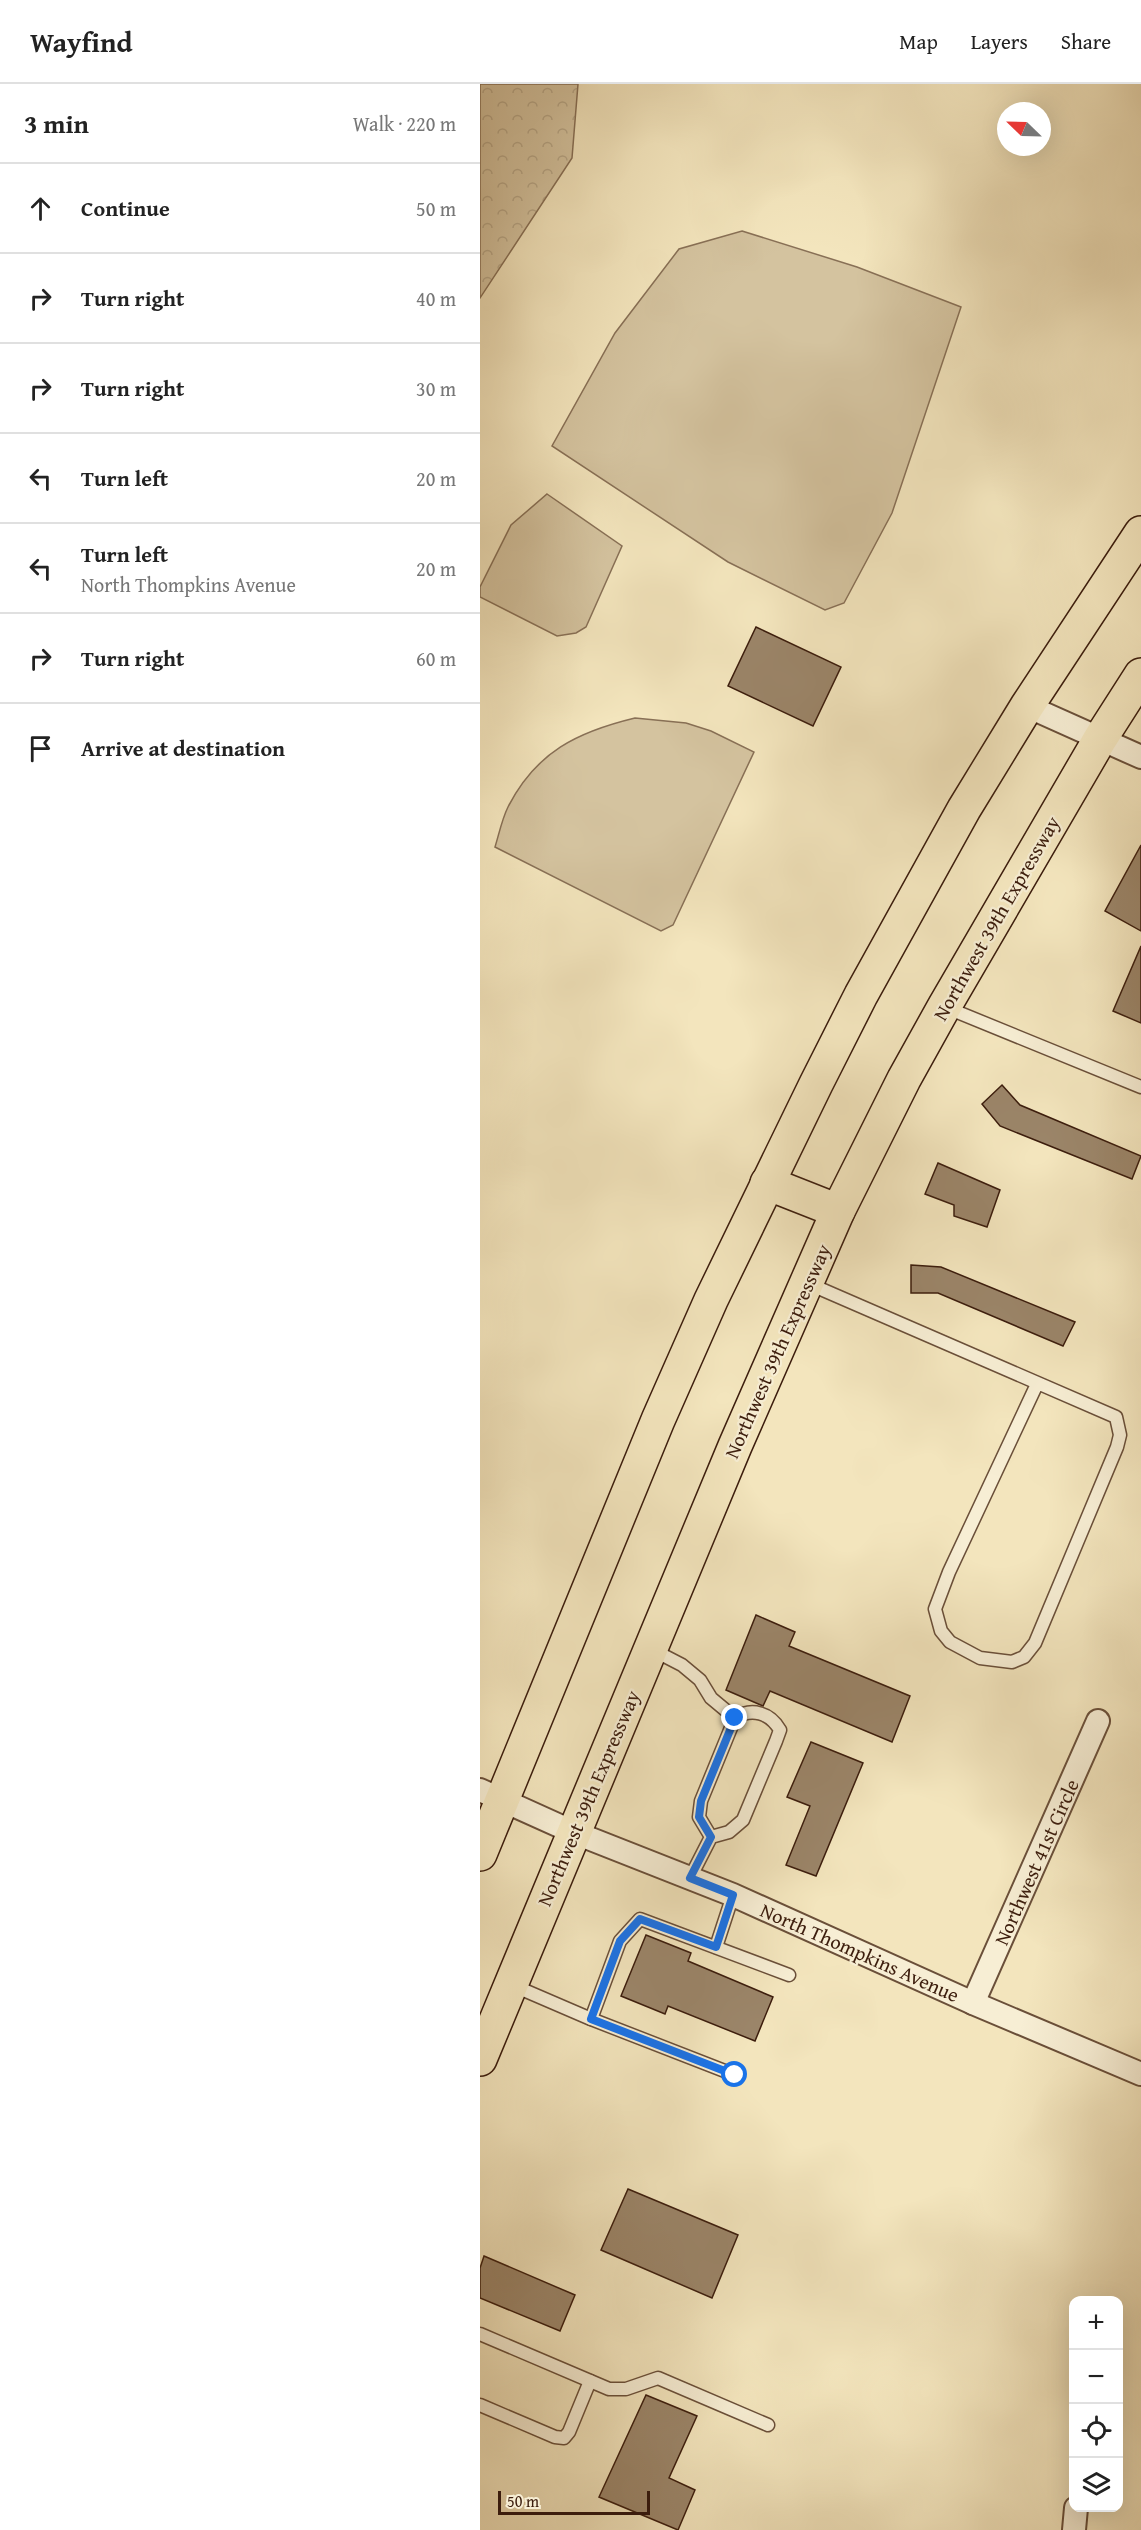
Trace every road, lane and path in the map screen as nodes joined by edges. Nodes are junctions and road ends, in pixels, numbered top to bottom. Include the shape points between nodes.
1 (1141, 533) edge
2 (1141, 675) edge
3 (1027, 706) junction
4 (1100, 740) junction
5 (1141, 757) edge
6 (944, 1007) junction
7 (1141, 1087) edge
8 (767, 1183) junction
9 (838, 1211) junction
10 (806, 1283) junction
11 (1037, 1384) junction
12 (650, 1649) junction
13 (735, 1718) junction
14 (1098, 1721) dead end
15 (491, 1794) edge
16 (573, 1832) junction
17 (711, 1837) junction
18 (480, 1854) edge
19 (690, 1878) junction
20 (733, 1895) junction
21 (716, 1947) junction
22 (789, 1975) dead end
23 (510, 1985) junction
24 (973, 2002) junction
25 (591, 2019) junction
26 (480, 2059) edge
27 (1141, 2073) edge
28 (735, 2075) dead end
29 (480, 2334) edge
30 (590, 2381) junction
31 (480, 2405) edge
32 (768, 2425) dead end
33 (1076, 2512) edge
34 (1074, 2530) edge

1 - 3 highway
2 - 4 highway, Northwest 39th Expressway
3 - 4 street
3 - 8 highway via 897,928
4 - 5 street
4 - 6 highway, Northwest 39th Expressway
6 - 7 lane
6 - 9 highway, Northwest 39th Expressway
8 - 9 highway
8 - 15 highway
9 - 10 highway, Northwest 39th Expressway
10 - 11 lane
10 - 12 highway, Northwest 39th Expressway
11 - 11 lane via 1116,1417 1118,1447 1035,1642 1024,1658 1012,1662 980,1658 950,1642 940,1631 935,1609
12 - 13 lane via 682,1665
12 - 16 highway, Northwest 39th Expressway
13 - 17 lane via 701,1801 699,1817
13 - 17 lane via 745,1711 754,1711 774,1720 780,1730 743,1820 729,1832
14 - 24 street, Northwest 41st Circle
15 - 16 street, North Thompkins Avenue
15 - 18 highway
16 - 19 street, North Thompkins Avenue
16 - 23 highway, Northwest 39th Expressway
17 - 19 lane
19 - 20 street, North Thompkins Avenue
20 - 21 lane
20 - 24 street, North Thompkins Avenue
21 - 22 lane
21 - 25 lane via 640,1919 620,1941
23 - 25 lane
23 - 26 highway, Northwest 39th Expressway
24 - 27 street, North Thompkins Avenue
25 - 28 lane
29 - 30 lane
30 - 31 lane via 564,2438
30 - 32 lane via 617,2391 658,2379
33 - 34 street

